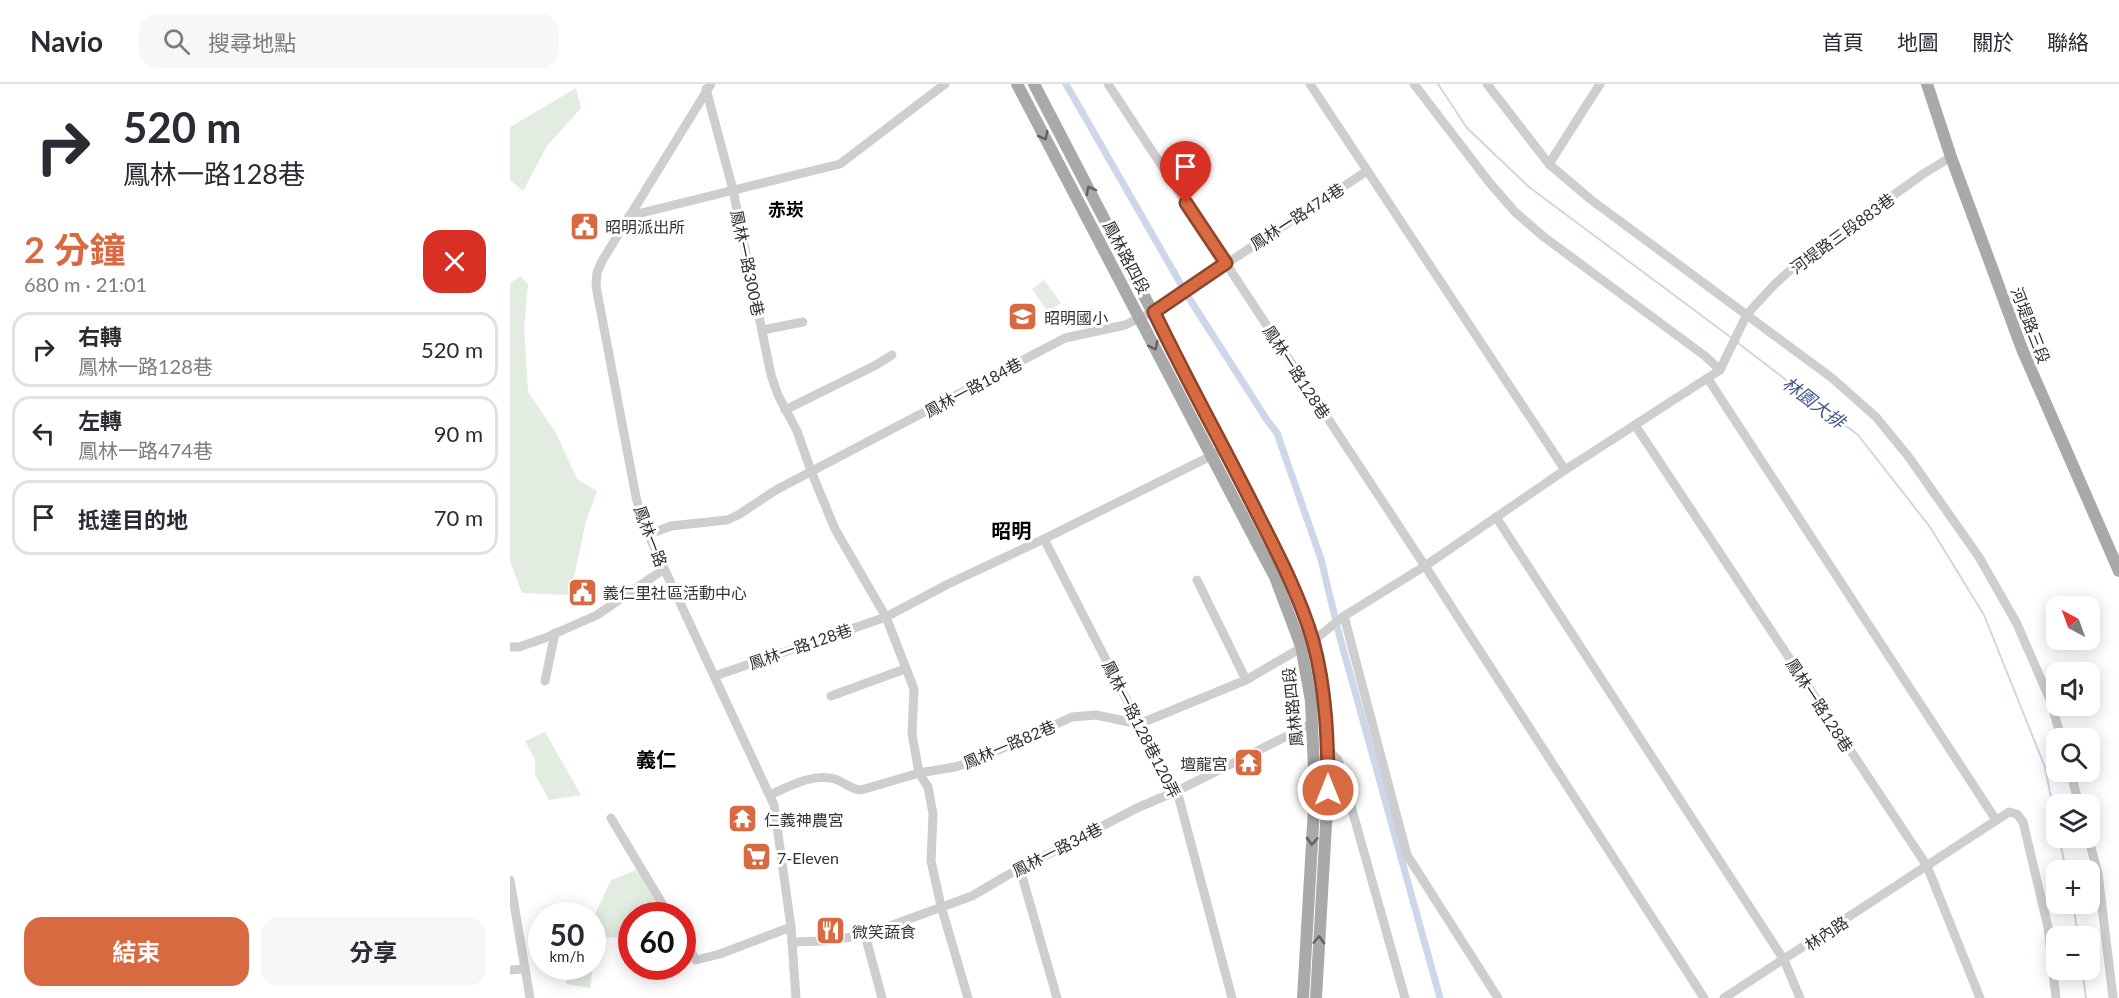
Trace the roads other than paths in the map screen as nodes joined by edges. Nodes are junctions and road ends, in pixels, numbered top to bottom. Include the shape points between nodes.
1 (945, 84) edge
2 (1017, 84) edge
3 (1034, 84) edge
4 (1108, 84) edge
5 (1310, 84) edge
6 (1414, 84) edge
7 (1487, 84) edge
8 (1600, 84) edge
9 (1927, 84) edge
10 (708, 87) edge
11 (1951, 157) junction
12 (1549, 164) junction
13 (1367, 171) junction
14 (733, 190) junction
15 (629, 216) junction
16 (1226, 263) junction
17 (1154, 312) junction
18 (1745, 318) junction
19 (1141, 319) junction
20 (803, 322) dead end
21 (762, 330) junction
22 (892, 355) dead end
23 (1722, 368) junction
24 (1708, 379) junction
25 (785, 410) junction
26 (1635, 425) junction
27 (1225, 448) junction
28 (1212, 454) junction
29 (1565, 470) junction
30 (810, 471) junction
31 (1496, 517) junction
32 (647, 535) junction
33 (1044, 539) junction
34 (1425, 566) junction
35 (664, 569) junction
36 (2119, 572) edge
37 (1197, 580) dead end
38 (886, 616) junction
39 (1342, 618) junction
40 (555, 633) junction
41 (1307, 643) junction
42 (510, 647) edge
43 (905, 669) junction
44 (715, 676) junction
45 (1246, 680) junction
46 (545, 681) dead end
47 (831, 696) dead end
48 (1313, 723) junction
49 (1139, 724) junction
50 (2058, 728) edge
51 (1314, 740) junction
52 (1328, 749) junction
53 (919, 772) junction
54 (1177, 790) junction
55 (770, 795) junction
56 (611, 818) dead end
57 (1996, 820) junction
58 (2091, 848) edge
59 (1927, 866) junction
60 (1020, 869) junction
61 (510, 879) edge
62 (661, 902) edge
63 (941, 906) junction
64 (791, 927) junction
65 (864, 935) junction
66 (792, 942) junction
67 (696, 960) edge
68 (1784, 960) junction
69 (524, 969) junction
70 (510, 970) edge
71 (530, 998) edge
72 (796, 998) edge
73 (882, 998) edge
74 (968, 998) edge
75 (1057, 998) edge
76 (1232, 998) edge
77 (1303, 998) edge
78 (1316, 998) edge
79 (1405, 998) edge
80 (1498, 998) edge
81 (1704, 998) edge
82 (1724, 998) edge
83 (1800, 998) edge
84 (1980, 998) edge
85 (2056, 998) edge
86 (2113, 998) edge

1 - 14 street, 鳳林一路300巷 via 840,164
2 -> 19 main road, 鳳林路四段
17 -> 3 main road, 鳳林路四段
4 - 16 street
5 - 13 street
6 - 23 street via 1515,212
7 - 12 street
8 - 12 street
9 - 11 main road, 河堤路三段
10 - 14 street, 鳳林一路300巷
10 - 15 street, 鳳林一路
11 - 18 street, 河堤路三段883巷 via 1796,265
11 - 36 main road, 河堤路三段 via 2022,349
12 - 18 street
13 - 16 street, 鳳林一路474巷
13 - 29 street
14 - 15 street, 鳳林一路300巷
14 - 21 street, 鳳林一路300巷
15 - 32 street, 鳳林一路 via 602,261 596,286 636,497
16 - 17 street
16 - 34 street, 鳳林一路128巷
17 - 19 street
17 - 27 main road, 鳳林路四段 via 1190,388
18 - 23 street, 河堤路三段883巷
18 - 50 street via 1832,378 1876,417 1908,456 1979,556 2017,624
19 -> 28 main road, 鳳林路四段
19 - 30 street, 鳳林一路184巷 via 1065,338
20 - 21 street, 鳳林一路300巷
21 - 25 street via 771,375
22 - 25 street
23 - 24 street
24 - 26 street
24 - 57 street
25 - 30 street via 797,431
26 - 29 street
26 - 59 street, 鳳林一路128巷
27 - 28 street, 鳳林一路128巷
27 - 41 main road, 鳳林路四段 via 1288,573
28 - 33 street, 鳳林一路128巷
28 - 41 main road, 鳳林路四段
29 - 31 street
30 - 32 street, 鳳林一路184巷 via 727,520 671,526
30 - 38 street via 835,528
31 - 34 street
31 - 68 street
32 - 35 street, 鳳林一路
33 - 38 street, 鳳林一路128巷
33 - 49 street, 鳳林一路128巷120弄
34 - 39 street
34 - 81 street, 鳳林一路128巷
35 - 40 street via 597,615
35 - 44 street, 鳳林一路
37 - 45 street
38 - 43 street
38 - 44 street, 鳳林一路128巷
39 - 41 street
39 - 80 street via 1407,855
40 - 42 street
40 - 46 street
41 - 45 street
41 - 48 main road, 鳳林路四段
41 - 52 main road, 鳳林路四段 via 1321,678
43 - 47 street
43 - 53 street via 914,689 912,734
44 - 55 street, 鳳林一路
45 - 49 street
48 - 51 main road, 鳳林路四段
48 - 54 street, 鳳林一路34巷
49 - 53 street, 鳳林一路82巷 via 1096,715 1072,717 955,767
49 - 54 street, 鳳林一路128巷120弄
51 - 52 street
51 -> 77 main road, 鳳林路四段 via 1315,791
78 -> 52 main road, 鳳林路四段
52 - 79 street via 1338,760
53 - 55 street, 鳳林一路82巷 via 861,790 833,778 802,780
53 - 63 street via 928,788 933,814 930,855
54 - 60 street, 鳳林一路34巷
54 - 76 street, 鳳林一路128巷120弄
55 - 64 street, 鳳林一路 via 777,817
56 - 62 street
57 - 59 street, 林內路
57 - 85 street via 2009,812 2017,814 2023,822 2048,927
58 - 86 street via 2098,873
59 - 68 street, 林內路
59 - 84 street, 鳳林一路128巷
60 - 63 street, 鳳林一路34巷 via 972,896
60 - 75 street
61 - 69 street
63 - 65 street, 鳳林一路34巷
63 - 74 street
64 - 66 street, 鳳林一路
64 - 67 street
65 - 66 street, 鳳林一路34巷
65 - 73 street
66 - 72 street, 鳳林一路
68 - 82 street, 林內路
68 - 83 street
69 - 70 street
69 - 71 street

